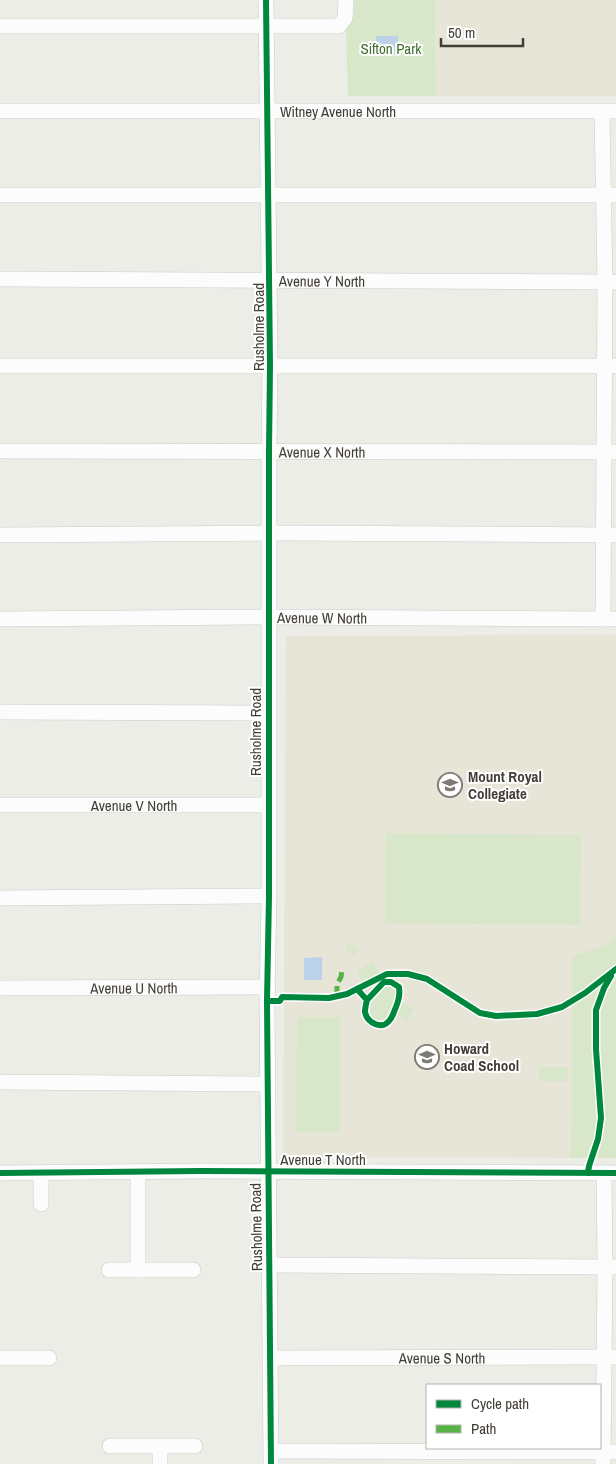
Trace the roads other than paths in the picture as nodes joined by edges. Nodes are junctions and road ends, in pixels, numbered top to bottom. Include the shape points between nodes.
1 (266, 0) edge
2 (346, 0) edge
3 (0, 26) edge
4 (266, 26) junction
5 (0, 112) edge
6 (267, 112) junction
7 (609, 112) edge
8 (0, 195) edge
9 (268, 195) junction
10 (610, 195) edge
11 (0, 279) edge
12 (270, 280) junction
13 (610, 282) edge
14 (0, 366) edge
15 (270, 366) junction
16 (610, 367) edge
17 (0, 451) edge
18 (269, 451) junction
19 (610, 452) edge
20 (268, 534) junction
21 (0, 535) edge
22 (610, 535) edge
23 (268, 617) junction
24 (610, 618) edge
25 (0, 619) edge
26 (0, 712) edge
27 (268, 713) junction
28 (268, 805) junction
29 (0, 806) edge
30 (269, 896) junction
31 (0, 898) edge
32 (268, 987) junction
33 (0, 988) edge
34 (0, 1082) edge
35 (268, 1084) junction
36 (138, 1172) junction
37 (268, 1172) junction
38 (0, 1173) edge
39 (41, 1173) junction
40 (610, 1173) edge
41 (41, 1204) dead end
42 (269, 1265) junction
43 (610, 1266) edge
44 (109, 1270) dead end
45 (138, 1270) junction
46 (193, 1270) dead end
47 (0, 1358) edge
48 (49, 1358) dead end
49 (270, 1358) junction
50 (610, 1358) edge
51 (110, 1446) dead end
52 (160, 1446) junction
53 (195, 1446) dead end
54 (607, 1456) edge
55 (271, 1457) edge
56 (160, 1464) edge

1 - 4 street, Rusholme Road
2 - 4 street via 346,18 339,26
3 - 4 street
4 - 6 street, Rusholme Road
5 - 6 street, Witney Avenue North
6 - 7 street, Witney Avenue North
6 - 9 street, Rusholme Road
7 - 10 street
8 - 9 street
9 - 10 street
9 - 12 street, Rusholme Road
10 - 13 street
11 - 12 street, Avenue Y North
12 - 13 street, Avenue Y North
12 - 15 street, Rusholme Road
13 - 16 street
14 - 15 street
15 - 16 street
15 - 18 street, Rusholme Road
16 - 19 street
17 - 18 street, Avenue X North
18 - 19 street, Avenue X North
18 - 20 street, Rusholme Road
19 - 22 street
20 - 21 street
20 - 22 street
20 - 23 street, Rusholme Road
22 - 24 street
23 - 24 street, Avenue W North
23 - 25 street, Avenue W North
23 - 27 street, Rusholme Road
26 - 27 street
27 - 28 street, Rusholme Road
28 - 29 street, Avenue V North
28 - 30 street, Rusholme Road
30 - 31 street
30 - 32 street, Rusholme Road
32 - 33 street, Avenue U North
32 - 35 street, Rusholme Road
34 - 35 street
35 - 37 street, Rusholme Road
36 - 37 street, Avenue T North
36 - 39 street, Avenue T North
36 - 45 street
37 - 40 street, Avenue T North
37 - 42 street, Rusholme Road
38 - 39 street, Avenue T North
39 - 41 street
40 - 43 street
42 - 43 street
42 - 49 street, Rusholme Road
43 - 50 street
44 - 45 street
45 - 46 street
47 - 48 street
49 - 50 street, Avenue S North
49 - 55 street, Rusholme Road
50 - 54 street
51 - 52 street
52 - 53 street
52 - 56 street
54 - 55 street

